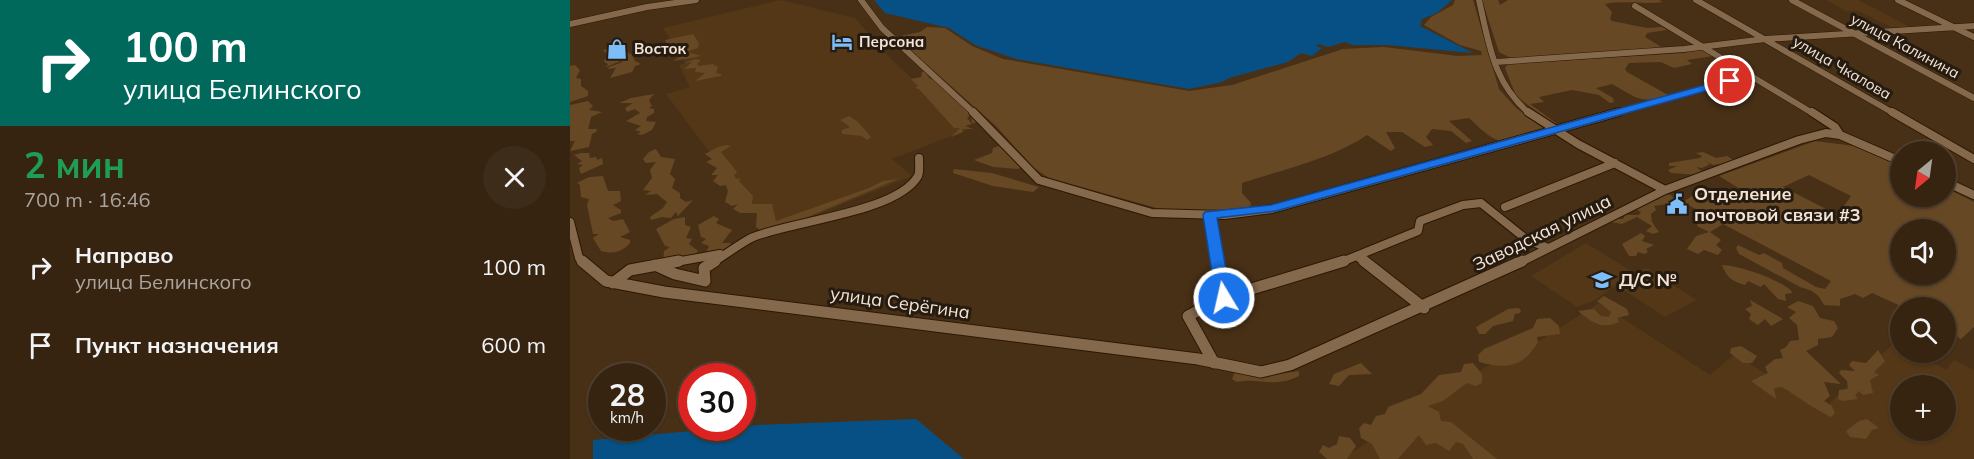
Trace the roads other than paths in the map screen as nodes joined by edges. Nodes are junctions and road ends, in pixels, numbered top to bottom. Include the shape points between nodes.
1 (696, 0) edge
2 (861, 0) edge
3 (1479, 0) edge
4 (1696, 0) edge
5 (1792, 0) edge
6 (1898, 0) edge
7 (1635, 6) dead end
8 (570, 24) edge
9 (1974, 27) edge
10 (1956, 28) junction
11 (1855, 34) junction
12 (1974, 37) edge
13 (1765, 39) junction
14 (1706, 47) junction
15 (1496, 62) junction
16 (1752, 75) junction
17 (1974, 98) edge
18 (1556, 130) junction
19 (1840, 135) junction
20 (1890, 157) edge
21 (919, 158) dead end
22 (1974, 159) edge
23 (1615, 163) junction
24 (1956, 187) edge
25 (1665, 190) junction
26 (1974, 195) edge
27 (1505, 207) dead end
28 (1210, 215) junction
29 (570, 222) edge
30 (1548, 248) junction
31 (725, 253) junction
32 (1359, 257) junction
33 (655, 265) junction
34 (613, 283) junction
35 (1224, 298) junction
36 (1424, 308) junction
37 (1214, 363) junction
38 (1261, 372) joint

1 - 8 street
2 - 28 street via 882,28 950,88 1039,180 1152,213
3 - 15 street
4 - 13 street, улица Чкалова
5 - 11 street, улица Калинина
6 - 10 street
7 - 14 street
9 - 10 street
10 - 11 street
10 - 12 street
11 - 13 street
11 - 17 street, улица Калинина
13 - 14 street
13 - 22 street, улица Чкалова
14 - 15 street
14 - 16 street
15 - 18 street via 1505,90 1522,108
16 - 18 street
16 - 19 street via 1823,119
18 - 23 street
18 - 28 street via 1272,209
19 - 20 street
19 - 25 street, Заводская улица via 1826,133 1799,140
21 - 31 street via 920,174 910,186 894,195 752,238
23 - 25 street
23 - 27 street
24 - 26 street
25 - 30 street, Заводская улица
28 - 35 street
29 - 34 street, улица Серёгина via 579,258 597,276
30 - 32 street via 1526,239 1481,204 1463,205 1420,221 1418,231
30 - 36 street, Заводская улица
31 - 33 street
31 - 33 street via 705,268 705,281
32 - 35 street
32 - 36 street
33 - 34 street via 630,270
34 - 37 street, улица Серёгина
35 - 37 street via 1188,316
36 - 38 street, Заводская улица via 1290,365
37 - 38 street, улица Серёгина

